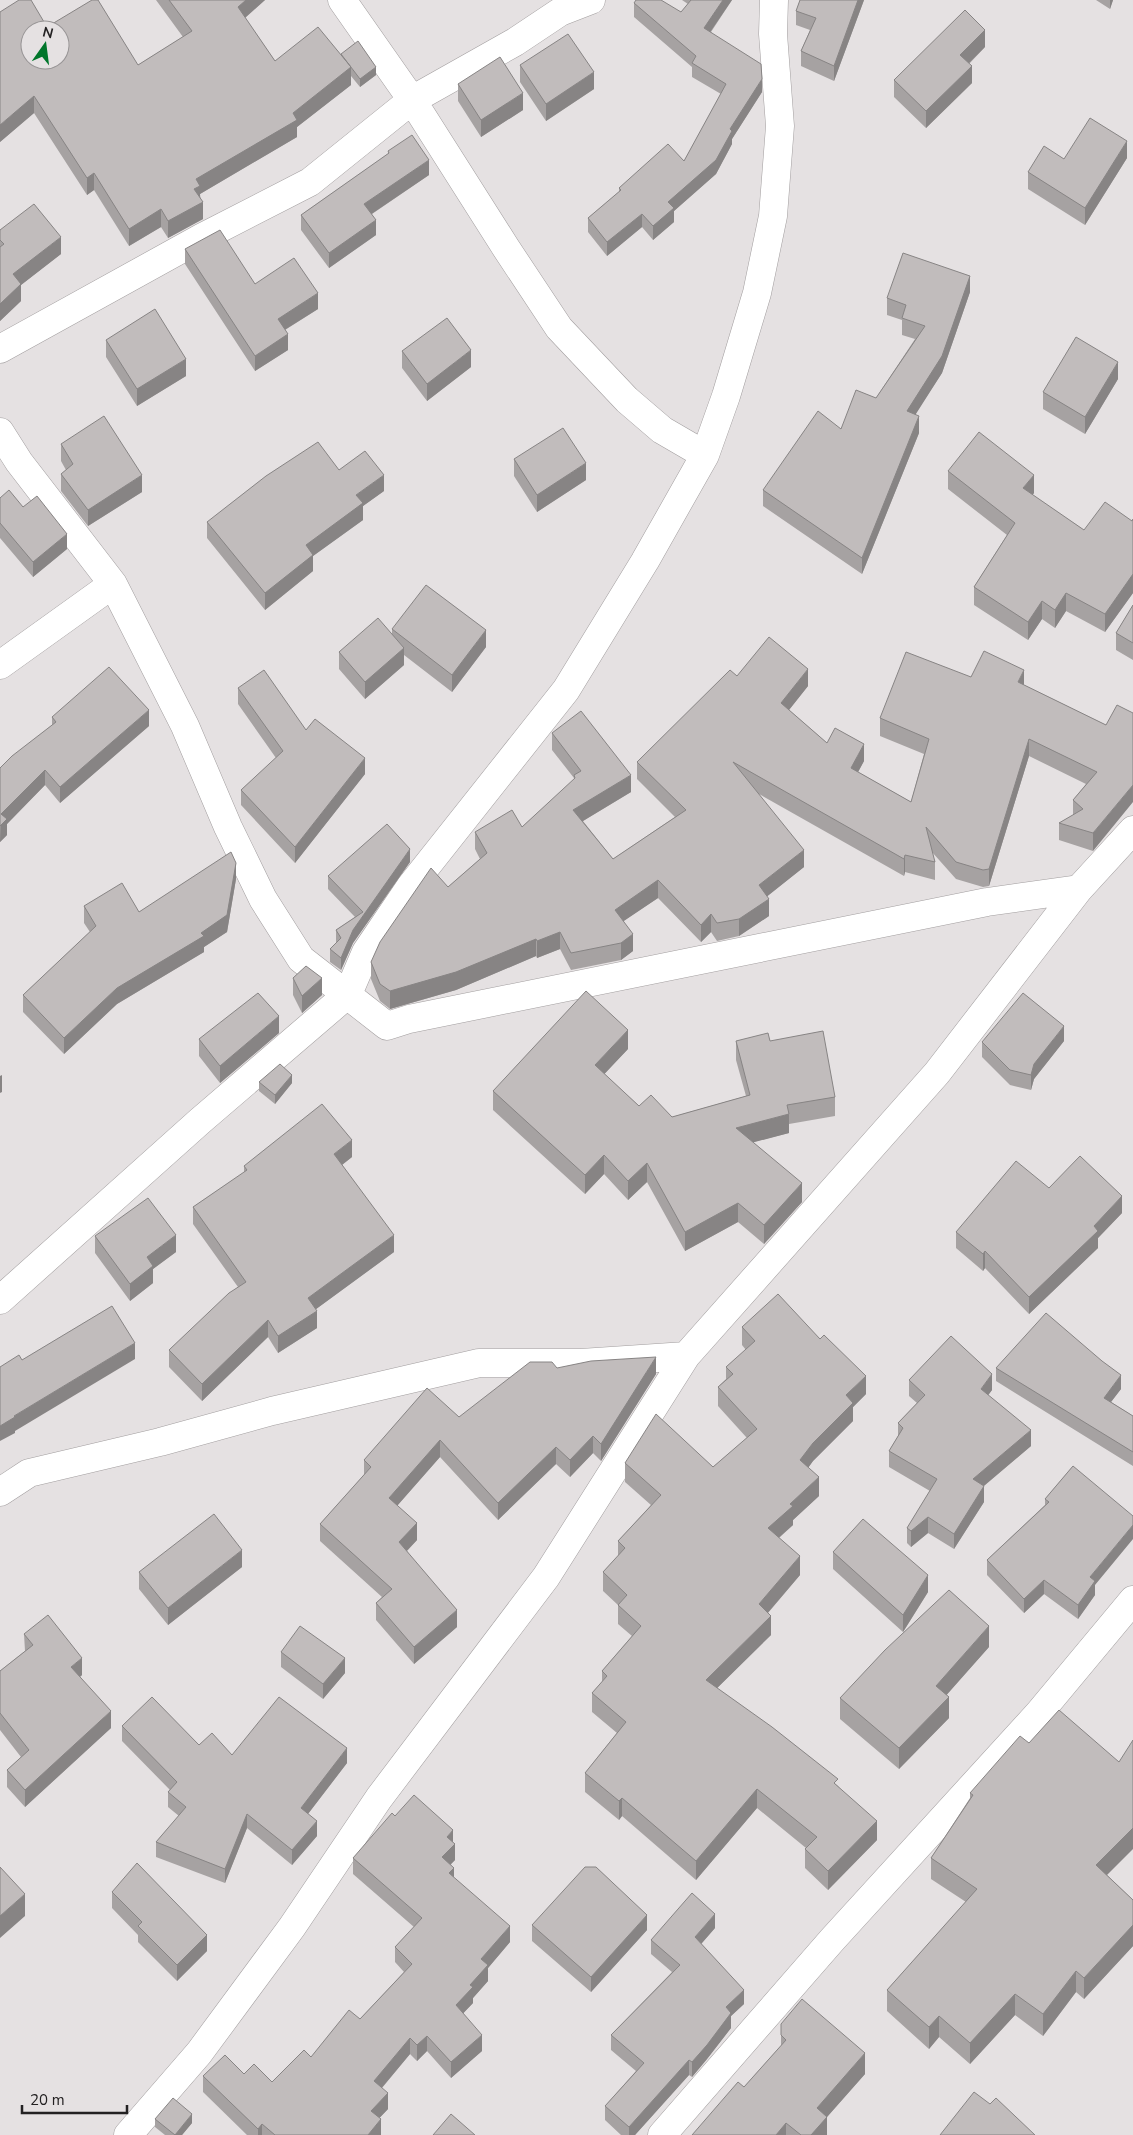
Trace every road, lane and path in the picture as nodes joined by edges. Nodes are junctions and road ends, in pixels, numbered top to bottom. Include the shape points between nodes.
1 (342, 0) edge
2 (591, 0) edge
3 (774, 0) edge
4 (412, 100) junction
5 (0, 349) edge
6 (0, 432) edge
7 (705, 455) junction
8 (113, 584) junction
9 (0, 665) edge
10 (1133, 830) edge
11 (1079, 888) junction
12 (348, 994) junction
13 (0, 1300) edge
14 (686, 1356) junction
15 (0, 1492) edge
16 (1133, 1600) edge
17 (128, 2135) edge
18 (662, 2135) edge

1 - 4 street
2 - 4 street via 560,12 515,42
3 - 7 street via 773,34 780,126 773,216 757,293
4 - 5 street via 310,182
4 - 7 street via 560,328 627,400 662,430
6 - 8 street via 19,462
7 - 12 street via 566,690 410,887 366,952
8 - 9 street
8 - 12 street via 185,726 263,899 301,959
10 - 11 street
11 - 12 street via 987,902 387,1026
11 - 14 street via 937,1073
12 - 13 street
14 - 15 street via 479,1363 272,1411 29,1474
14 - 17 street via 546,1577 379,1798 292,1926 199,2053
16 - 18 street via 1039,1713 832,1940

